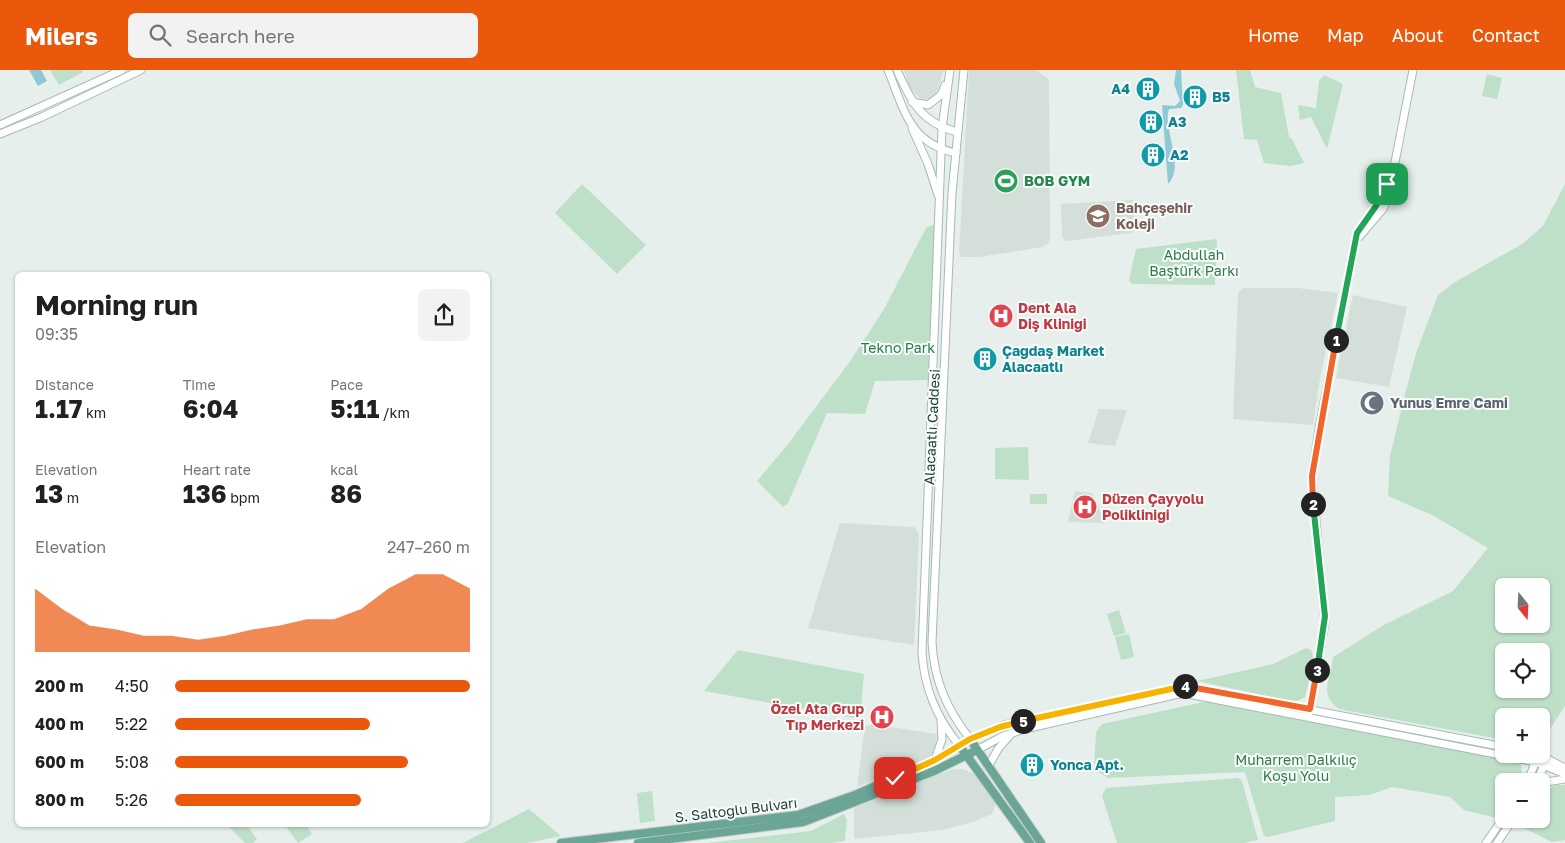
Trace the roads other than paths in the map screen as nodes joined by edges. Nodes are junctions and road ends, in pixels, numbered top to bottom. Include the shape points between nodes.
1 (122, 70) edge
2 (141, 70) edge
3 (888, 70) edge
4 (897, 70) edge
5 (964, 70) edge
6 (1413, 70) edge
7 (950, 73) edge
8 (99, 81) junction
9 (103, 88) junction
10 (912, 102) junction
11 (906, 116) junction
12 (0, 125) edge
13 (942, 128) junction
14 (957, 132) junction
15 (0, 134) edge
16 (941, 150) junction
17 (956, 153) junction
18 (1393, 173) junction
19 (940, 203) junction
20 (1376, 206) junction
21 (1383, 209) junction
22 (1371, 213) junction
23 (1356, 242) junction
24 (1309, 713) junction
25 (941, 721) junction
26 (1012, 733) junction
27 (970, 739) junction
28 (959, 745) junction
29 (1495, 745) edge
30 (977, 750) junction
31 (1495, 753) edge
32 (967, 755) junction
33 (935, 760) junction
34 (1550, 762) edge
35 (1549, 763) edge
36 (988, 766) junction
37 (1565, 768) edge
38 (1565, 774) edge
39 (1565, 779) edge
40 (1550, 782) edge
41 (1496, 828) edge
42 (1507, 828) edge
43 (561, 843) edge
44 (638, 843) edge
45 (1030, 843) edge
46 (1041, 843) edge
47 (1486, 843) edge
48 (1497, 843) edge

1 - 8 main road
2 - 9 main road
3 - 11 main road
4 - 10 main road
5 - 14 main road, Alacaatlı Caddesi
6 - 18 main road
7 - 10 main road via 935,101 928,105
7 - 13 main road, Alacaatlı Caddesi
8 - 9 main road
8 - 12 main road
9 - 15 main road
10 - 13 main road via 926,118
11 - 16 main road via 926,141
11 - 19 main road via 928,164
13 - 14 main road
13 - 16 main road, Alacaatlı Caddesi
14 - 17 main road, Alacaatlı Caddesi
16 - 17 main road
16 - 19 main road, Alacaatlı Caddesi
17 - 27 main road, Alacaatlı Caddesi via 932,642 942,695
18 - 20 main road
18 - 21 main road via 1391,190
19 - 25 main road, Alacaatlı Caddesi via 922,652 927,688
20 - 21 main road
20 - 22 main road
21 - 22 main road
21 - 23 main road
22 - 23 main road via 1357,233
23 - 24 main road via 1312,476 1325,623
24 - 26 main road via 1178,693
24 - 27 main road via 1178,686 1004,725
24 - 29 main road
24 - 31 main road
25 - 28 main road, Alacaatlı Caddesi
25 - 33 main road via 941,744
26 - 30 main road
26 - 36 main road
27 - 28 main road, S. Saltoğlu Bulvarı
27 - 30 main road
28 - 32 main road
28 - 33 main road, S. Saltoğlu Bulvarı
30 - 32 main road, S. Saltoğlu Bulvarı
30 - 36 main road
32 - 44 main road, S. Saltoğlu Bulvarı via 888,790 803,822
32 - 45 main road
33 - 43 main road, S. Saltoğlu Bulvarı via 798,815
34 - 37 main road
35 - 38 main road
36 - 46 main road
39 - 40 main road
41 - 47 main road
42 - 48 main road

